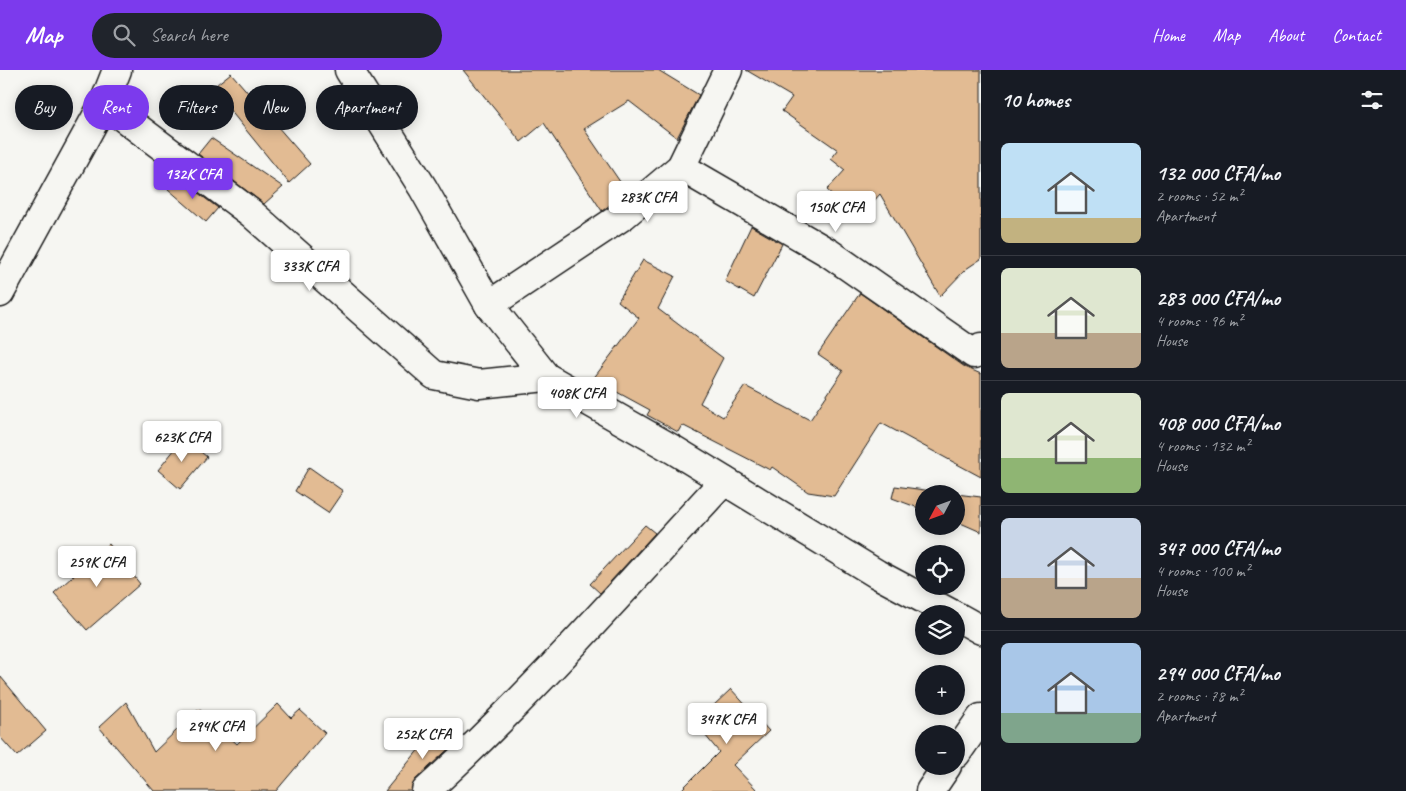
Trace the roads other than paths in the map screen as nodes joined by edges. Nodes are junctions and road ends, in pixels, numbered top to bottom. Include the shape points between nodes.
1 (117, 70) edge
2 (349, 70) edge
3 (728, 70) edge
4 (111, 85) edge
5 (89, 130) edge
6 (141, 130) edge
7 (681, 167) junction
8 (0, 293) edge
9 (489, 305) junction
10 (979, 354) edge
11 (546, 377) junction
12 (724, 481) junction
13 (935, 605) edge
14 (965, 621) edge
15 (981, 630) edge
16 (981, 718) edge
17 (965, 741) edge
18 (942, 775) edge
19 (426, 791) edge
20 (930, 791) edge

1 - 4 street
2 - 9 street via 423,188
3 - 7 street
5 - 8 street
6 - 11 street via 251,213 434,375 480,384
7 - 9 street via 624,215
7 - 10 street via 829,254
9 - 11 street
11 - 12 street
12 - 13 street via 877,574
12 - 19 street via 553,666
14 - 15 street
16 - 17 street
18 - 20 street

